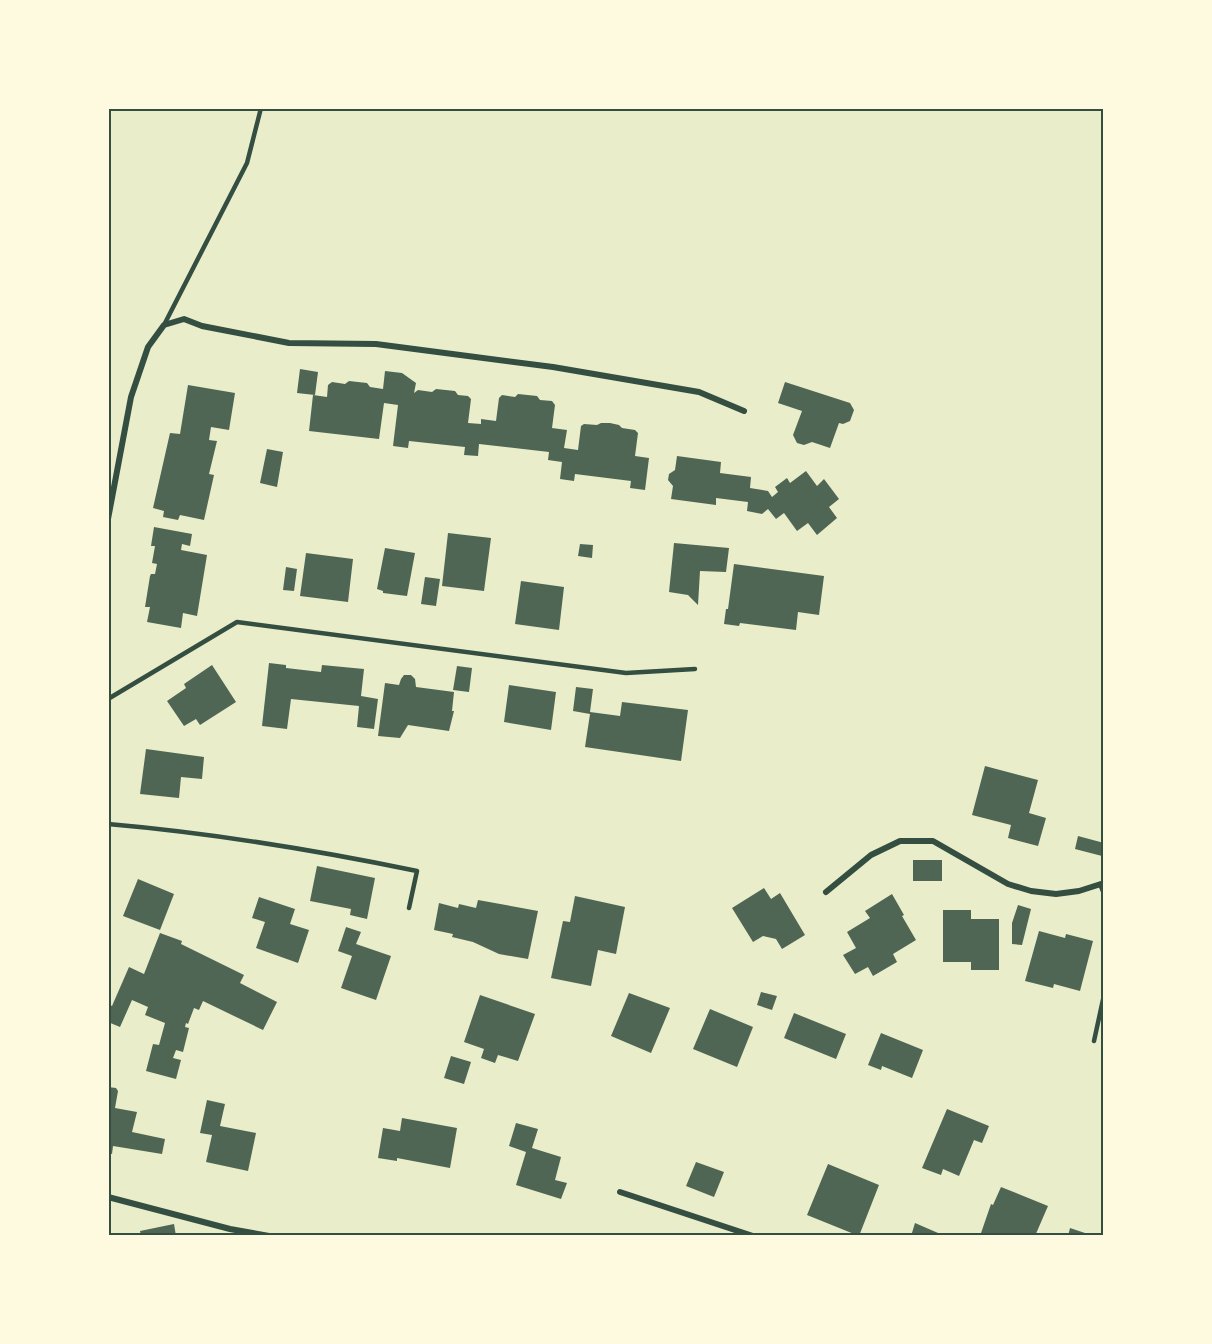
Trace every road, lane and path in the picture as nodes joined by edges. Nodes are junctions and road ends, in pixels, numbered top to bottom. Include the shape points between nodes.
1 (261, 108) edge
2 (164, 325) junction
3 (744, 411) dead end
4 (108, 519) edge
5 (695, 669) dead end
6 (108, 699) edge
7 (108, 824) edge
8 (1102, 884) edge
9 (826, 892) dead end
10 (1104, 894) edge
11 (409, 908) dead end
12 (1104, 994) edge
13 (1094, 1041) dead end
14 (620, 1192) dead end
15 (108, 1197) edge
16 (269, 1236) edge
17 (753, 1236) edge

1 - 2 lane via 247,163
2 - 3 street via 184,319 289,343 376,344 553,367 699,392
2 - 4 street via 148,346 131,397
5 - 6 lane via 626,673 237,622
7 - 11 lane via 309,850 417,871
8 - 9 street via 1056,894 1031,891 1008,884 933,841 900,841 871,855
8 - 10 lane
12 - 13 lane
14 - 17 street
15 - 16 street

